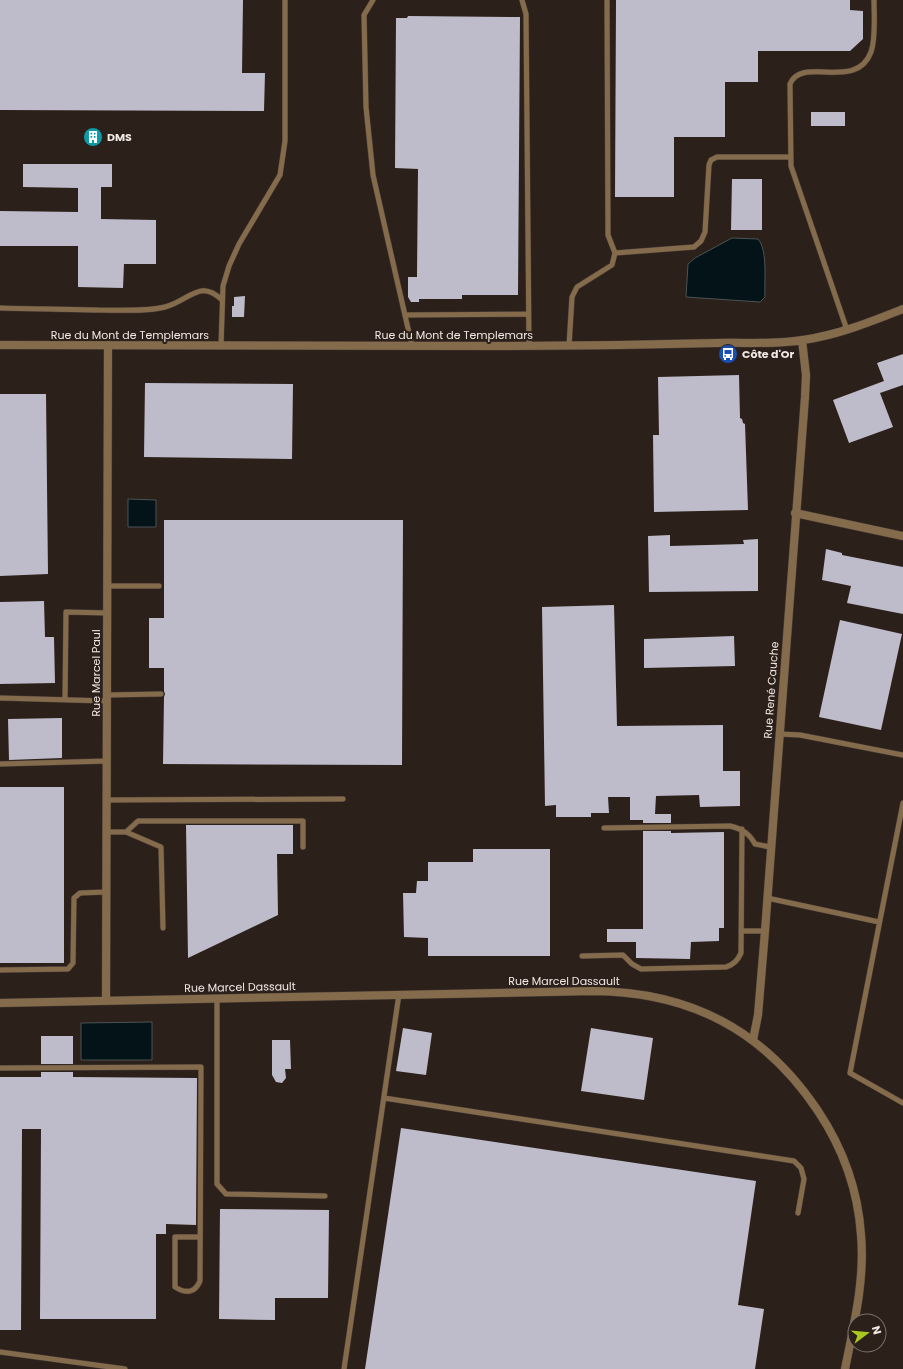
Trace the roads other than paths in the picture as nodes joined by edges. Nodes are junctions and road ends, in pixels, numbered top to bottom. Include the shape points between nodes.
1 (285, 0) edge
2 (373, 0) edge
3 (522, 0) edge
4 (607, 0) edge
5 (874, 0) edge
6 (790, 157) junction
7 (615, 253) junction
8 (222, 300) junction
9 (0, 308) edge
10 (903, 309) edge
11 (528, 314) junction
12 (405, 315) junction
13 (847, 330) junction
14 (802, 340) junction
15 (0, 345) edge
16 (108, 345) junction
17 (221, 346) junction
18 (412, 346) junction
19 (529, 346) junction
20 (569, 346) junction
21 (795, 513) junction
22 (903, 536) edge
23 (108, 586) junction
24 (159, 586) dead end
25 (108, 613) junction
26 (161, 694) dead end
27 (0, 698) edge
28 (107, 698) junction
29 (65, 700) junction
30 (779, 734) junction
31 (903, 755) edge
32 (106, 761) junction
33 (0, 764) edge
34 (343, 799) dead end
35 (106, 800) junction
36 (903, 802) edge
37 (604, 828) dead end
38 (742, 829) junction
39 (106, 832) junction
40 (126, 832) junction
41 (303, 847) dead end
42 (770, 847) junction
43 (106, 892) junction
44 (767, 898) junction
45 (879, 922) junction
46 (163, 928) dead end
47 (742, 931) junction
48 (765, 931) junction
49 (582, 956) dead end
50 (0, 970) edge
51 (399, 994) junction
52 (217, 998) junction
53 (106, 1001) junction
54 (0, 1003) edge
55 (753, 1040) junction
56 (0, 1068) edge
57 (384, 1098) junction
58 (903, 1103) edge
59 (325, 1196) dead end
60 (798, 1213) dead end
61 (200, 1237) junction
62 (0, 1352) edge
63 (126, 1369) edge
64 (344, 1369) edge
65 (845, 1369) edge

1 - 8 lane via 285,141 280,175 239,244 229,266
2 - 12 lane via 364,16 366,107 372,168
3 - 11 lane via 526,14
4 - 7 lane via 608,235
5 - 6 lane via 871,52 860,67 852,72 802,73 792,79
6 - 7 lane via 717,157 711,160 705,232 701,241 694,247
6 - 13 lane
7 - 20 lane via 612,265 577,287 572,297
8 - 9 lane via 208,290 194,293 166,307 140,310
8 - 17 lane
10 - 13 street, Rue du Mont de Templemars
11 - 12 lane
11 - 19 lane
12 - 18 lane
13 - 14 street, Rue du Mont de Templemars
14 - 20 street, Rue du Mont de Templemars via 775,343
14 - 21 street, Rue René Cauche via 806,375
15 - 16 street, Rue du Mont de Templemars
16 - 17 street, Rue du Mont de Templemars
16 - 23 street, Rue Marcel Paul
17 - 18 street, Rue du Mont de Templemars
18 - 19 street, Rue du Mont de Templemars
19 - 20 street, Rue du Mont de Templemars
21 - 22 street
21 - 30 street, Rue René Cauche
23 - 24 lane
23 - 25 street, Rue Marcel Paul
25 - 28 street, Rue Marcel Paul
25 - 29 lane via 66,612
26 - 28 lane
27 - 29 lane
28 - 29 lane
28 - 32 street, Rue Marcel Paul
30 - 31 lane via 800,735
30 - 42 street, Rue René Cauche
32 - 33 lane
32 - 35 street, Rue Marcel Paul
34 - 35 lane
35 - 39 street, Rue Marcel Paul
36 - 45 lane
37 - 38 lane via 730,826
38 - 42 lane via 750,835 755,844
38 - 47 lane
39 - 40 lane
39 - 43 street, Rue Marcel Paul
40 - 41 lane via 138,821 303,821
40 - 46 lane via 161,847
42 - 44 street, Rue René Cauche
43 - 50 lane via 80,893 74,898 73,963 68,969
43 - 53 street, Rue Marcel Paul
44 - 45 lane
44 - 48 street, Rue René Cauche
45 - 58 lane via 850,1073
47 - 48 lane
47 - 49 lane via 741,953 736,962 726,967 641,969 623,955
48 - 55 street, Rue René Cauche via 758,1015
51 - 52 street, Rue Marcel Dassault
51 - 55 street, Rue Marcel Dassault via 594,991 636,993 695,1009
51 - 57 lane
52 - 53 street, Rue Marcel Dassault
52 - 59 lane via 217,1184 226,1194
53 - 54 street, Rue Marcel Dassault
55 - 65 street, Rue Marcel Dassault via 776,1060 813,1104 837,1145 849,1173 859,1214 861,1277
56 - 61 lane via 201,1067
57 - 60 lane via 794,1161 801,1168 804,1179
57 - 64 lane
61 - 61 lane via 200,1281 198,1287 192,1291 183,1292 175,1287 175,1237
62 - 63 lane

